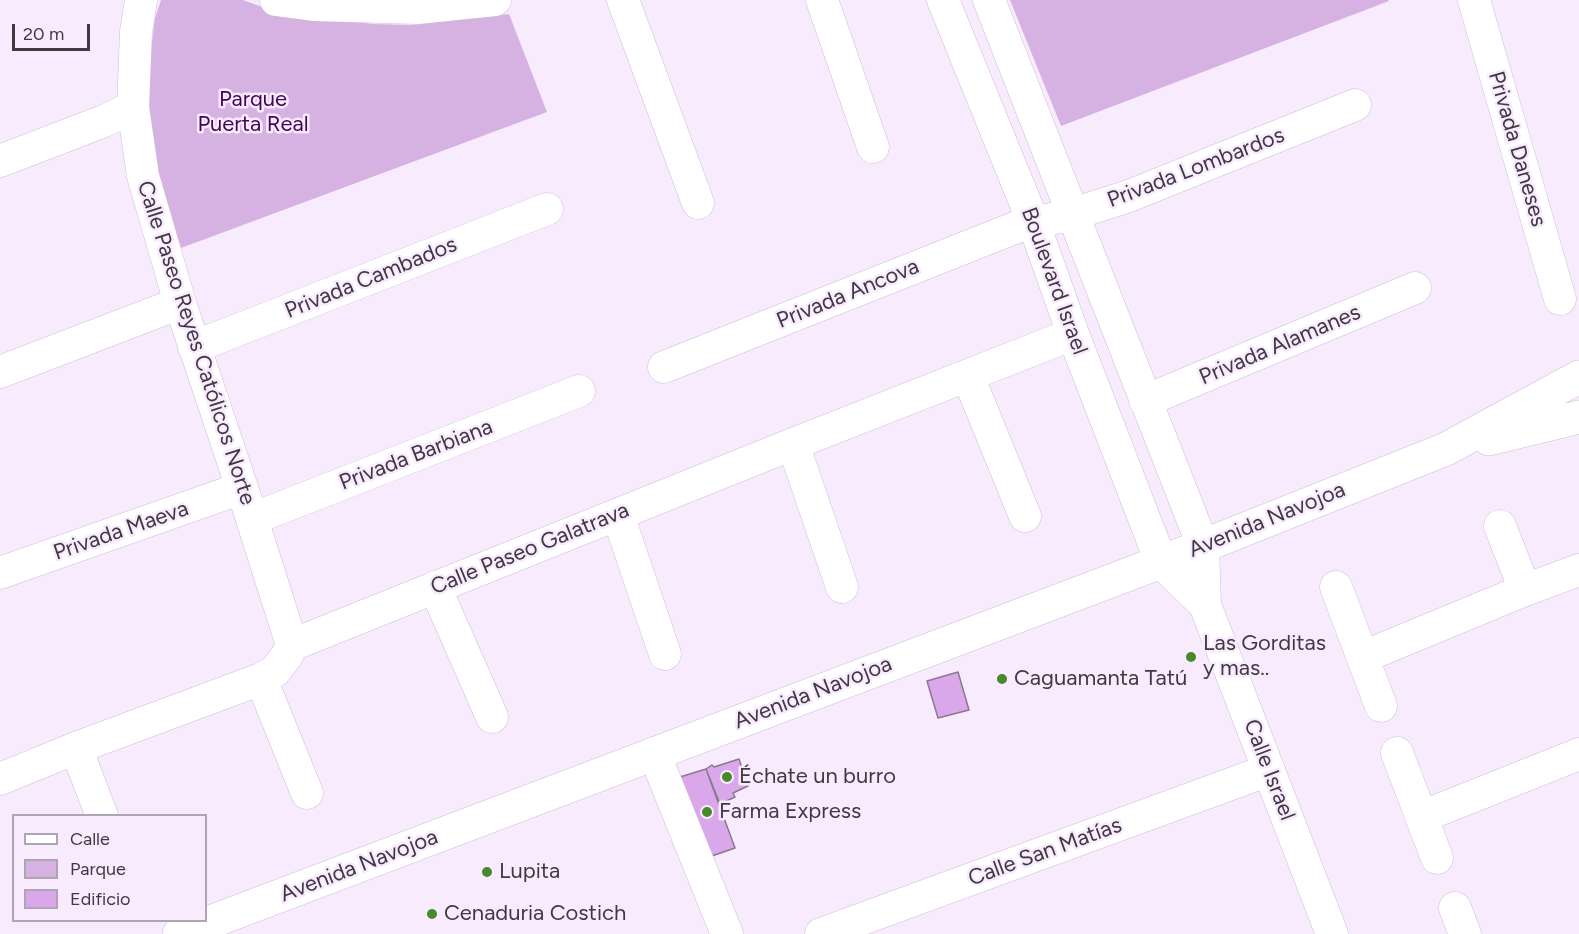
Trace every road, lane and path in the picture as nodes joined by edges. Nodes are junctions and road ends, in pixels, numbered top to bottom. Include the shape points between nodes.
1 (141, 0) edge
2 (276, 0) edge
3 (495, 0) edge
4 (623, 0) edge
5 (822, 0) edge
6 (944, 0) edge
7 (989, 0) edge
8 (1474, 0) edge
9 (415, 4) edge
10 (1355, 105) dead end
11 (133, 107) junction
12 (873, 147) dead end
13 (0, 161) edge
14 (698, 203) dead end
15 (547, 209) dead end
16 (1073, 214) junction
17 (1034, 224) junction
18 (1415, 288) dead end
19 (1560, 299) dead end
20 (180, 303) junction
21 (1073, 334) junction
22 (195, 347) junction
23 (664, 367) dead end
24 (0, 372) edge
25 (968, 376) junction
26 (1579, 377) edge
27 (579, 391) dead end
28 (1145, 401) junction
29 (1579, 417) edge
30 (793, 444) junction
31 (1446, 449) junction
32 (242, 488) junction
33 (618, 515) junction
34 (1025, 516) dead end
35 (252, 519) junction
36 (1500, 525) dead end
37 (1203, 546) junction
38 (1161, 562) junction
39 (1579, 570) edge
40 (0, 573) edge
41 (435, 587) junction
42 (842, 587) dead end
43 (1336, 587) dead end
44 (1525, 590) junction
45 (1205, 605) junction
46 (292, 645) junction
47 (665, 654) dead end
48 (1364, 657) junction
49 (261, 679) junction
50 (1381, 706) dead end
51 (492, 717) dead end
52 (76, 748) junction
53 (654, 753) junction
54 (1397, 753) dead end
55 (1579, 754) edge
56 (1269, 770) junction
57 (0, 779) edge
58 (307, 793) dead end
59 (101, 814) edge
60 (1421, 817) junction
61 (1437, 858) dead end
62 (213, 928) edge
63 (179, 934) edge
64 (727, 934) edge
65 (821, 934) edge
66 (1332, 934) edge

1 - 11 street, Calle Paseo Reyes Católicos Norte
2 - 9 street via 314,5
3 - 9 street
4 - 14 street
5 - 12 street
6 - 17 street, Boulevard Israel
7 - 16 street, Boulevard Israel
8 - 19 street, Privada Daneses
10 - 16 street, Privada Lombardos via 1129,196
11 - 13 street
11 - 20 street, Calle Paseo Reyes Católicos Norte via 143,176
15 - 22 street, Privada Cambados
16 - 17 street, Privada Lombardos
16 - 28 street, Boulevard Israel
17 - 21 street, Boulevard Israel
17 - 23 street, Privada Ancova via 1017,227
18 - 28 street, Privada Alamanes
20 - 22 street, Calle Paseo Reyes Católicos Norte
20 - 24 street
21 - 25 street, Calle Paseo Galatrava
21 - 38 street, Boulevard Israel
22 - 32 street, Calle Paseo Reyes Católicos Norte
25 - 30 street, Calle Paseo Galatrava
25 - 34 street
26 - 31 street, Avenida Navojoa
27 - 35 street, Privada Barbiana
28 - 37 street, Boulevard Israel
29 - 31 street, Avenida Navojoa
30 - 33 street, Calle Paseo Galatrava
30 - 42 street
31 - 37 street, Avenida Navojoa
32 - 35 street, Calle Paseo Reyes Católicos Norte
32 - 40 street, Privada Maeva
33 - 41 street, Calle Paseo Galatrava
33 - 47 street
35 - 46 street, Calle Paseo Reyes Católicos Norte
36 - 44 street
37 - 38 street, Avenida Navojoa
37 - 45 street, Calle Israel
38 - 45 street, Calle Israel
38 - 53 street, Avenida Navojoa
39 - 44 street
41 - 46 street, Calle Paseo Galatrava
41 - 51 street
43 - 48 street
44 - 48 street
45 - 56 street, Calle Israel
46 - 49 street via 275,671
48 - 50 street
49 - 52 street
49 - 58 street
52 - 57 street
52 - 59 street
53 - 62 street, Avenida Navojoa
53 - 64 street
54 - 60 street
55 - 60 street
56 - 65 street, Calle San Matías
56 - 66 street, Calle Israel
60 - 61 street
62 - 63 street, Avenida Navojoa

